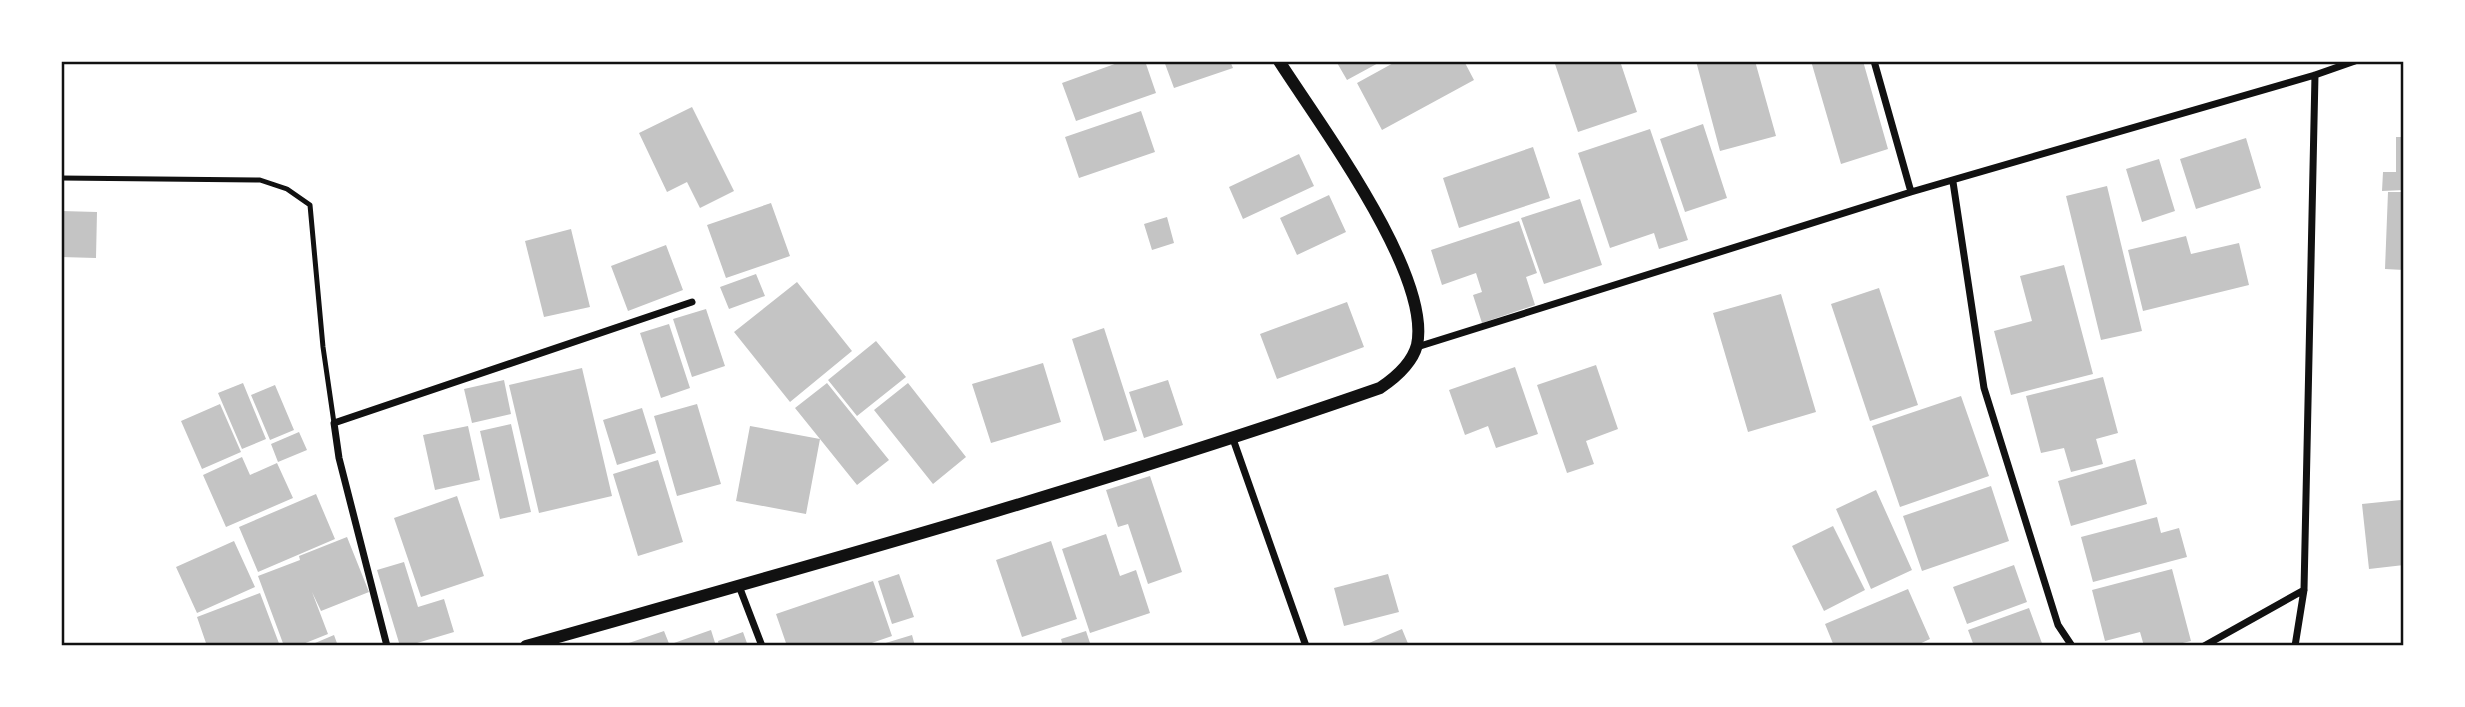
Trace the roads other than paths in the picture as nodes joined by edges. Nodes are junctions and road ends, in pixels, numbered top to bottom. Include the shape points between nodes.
1 (1279, 61) edge
2 (1874, 61) edge
3 (2356, 61) edge
4 (2315, 75) junction
5 (61, 178) edge
6 (1953, 182) junction
7 (1911, 192) junction
8 (692, 302) dead end
9 (1416, 347) junction
10 (334, 423) junction
11 (1233, 439) junction
12 (738, 586) junction
13 (2304, 590) junction
14 (387, 646) edge
15 (526, 646) edge
16 (762, 646) edge
17 (1306, 646) edge
18 (2072, 646) edge
19 (2204, 646) edge
20 (2295, 646) edge

1 - 9 street via 1362,190 1404,268 1419,321
2 - 7 street
3 - 4 street
4 - 6 street
4 - 13 street
5 - 10 lane via 260,180 310,205
6 - 7 street
6 - 18 street via 1984,388 2058,625
7 - 9 street
8 - 10 street
9 - 11 street via 1400,375 1380,388
10 - 14 street
11 - 12 street
11 - 17 street
12 - 15 street
12 - 16 street
13 - 19 street
13 - 20 street

